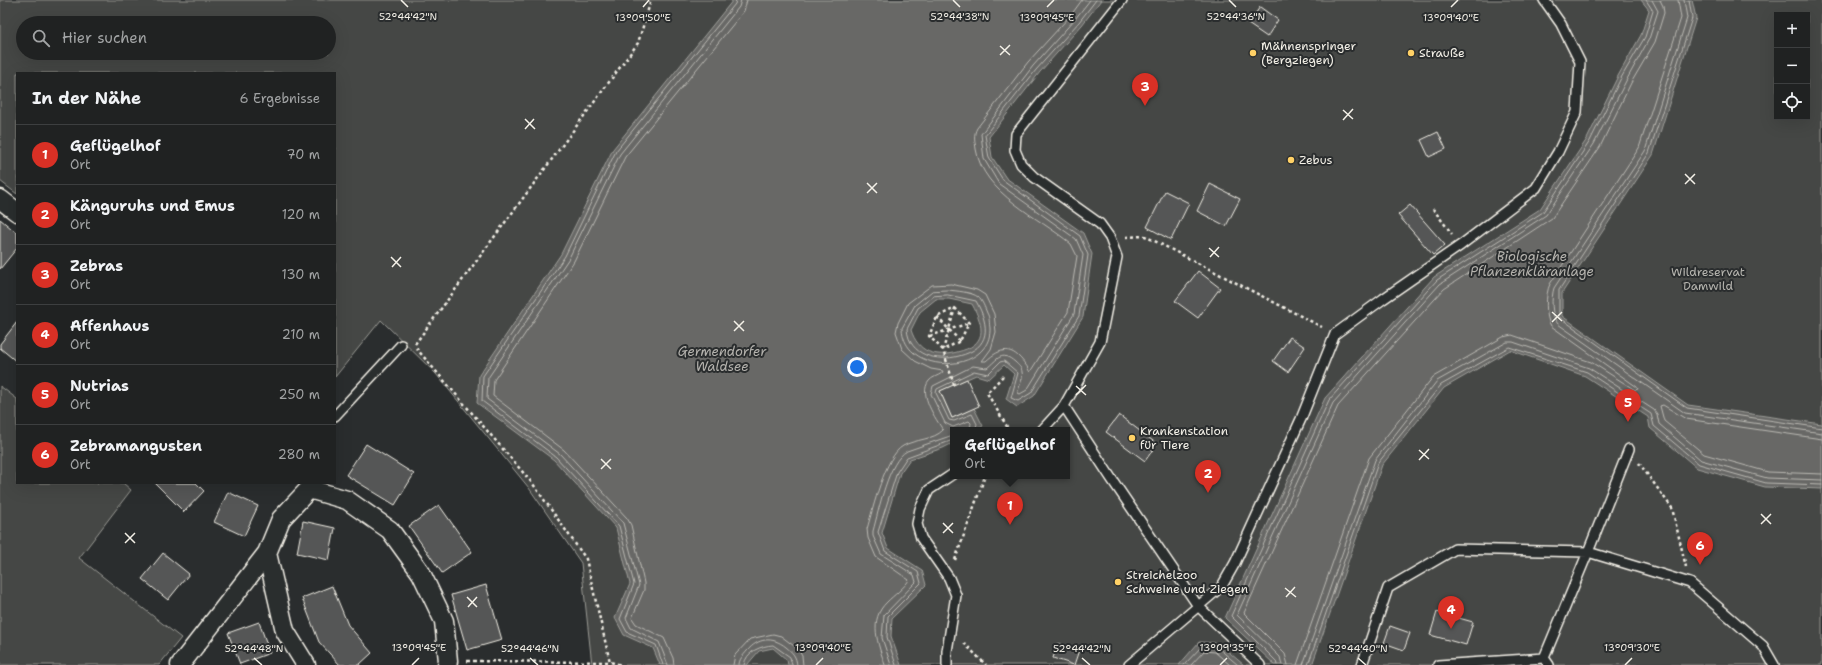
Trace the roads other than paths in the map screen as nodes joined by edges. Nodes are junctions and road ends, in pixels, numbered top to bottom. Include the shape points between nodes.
1 (1122, 0) edge
2 (1544, 0) edge
3 (0, 199) edge
4 (16, 211) edge
5 (401, 345) dead end
6 (1064, 406) junction
7 (336, 415) edge
8 (1045, 427) edge
9 (1629, 449) road end
10 (950, 476) edge
11 (308, 486) edge
12 (1588, 552) junction
13 (267, 553) junction
14 (1198, 606) junction
15 (1546, 662) edge
16 (448, 663) edge
17 (180, 665) edge
18 (306, 665) edge
19 (947, 665) edge
20 (1128, 665) edge
21 (1260, 665) edge
22 (1362, 665) edge
23 (1438, 665) edge
24 (1774, 665) edge

1 - 6 lane via 1016,134 1015,150 1021,164 1034,177 1100,224 1110,238 1117,257 1100,342
2 - 14 lane via 1561,24 1580,62 1577,112 1558,152 1536,188 1461,245 1335,334 1301,419 1235,563 1222,586
3 - 4 street
5 - 7 lane
6 - 8 lane
6 - 14 lane
9 - 12 lane
10 - 19 lane via 929,490 920,509 917,524 921,538 949,578 956,595
11 - 13 street via 281,519
11 - 16 street via 347,500 390,530 421,573 444,621
12 - 15 lane
12 - 22 lane via 1455,549 1388,588
12 - 24 lane via 1690,583 1763,646
13 - 17 street
13 - 18 street via 285,631
14 - 20 lane
14 - 21 lane
15 - 23 lane

